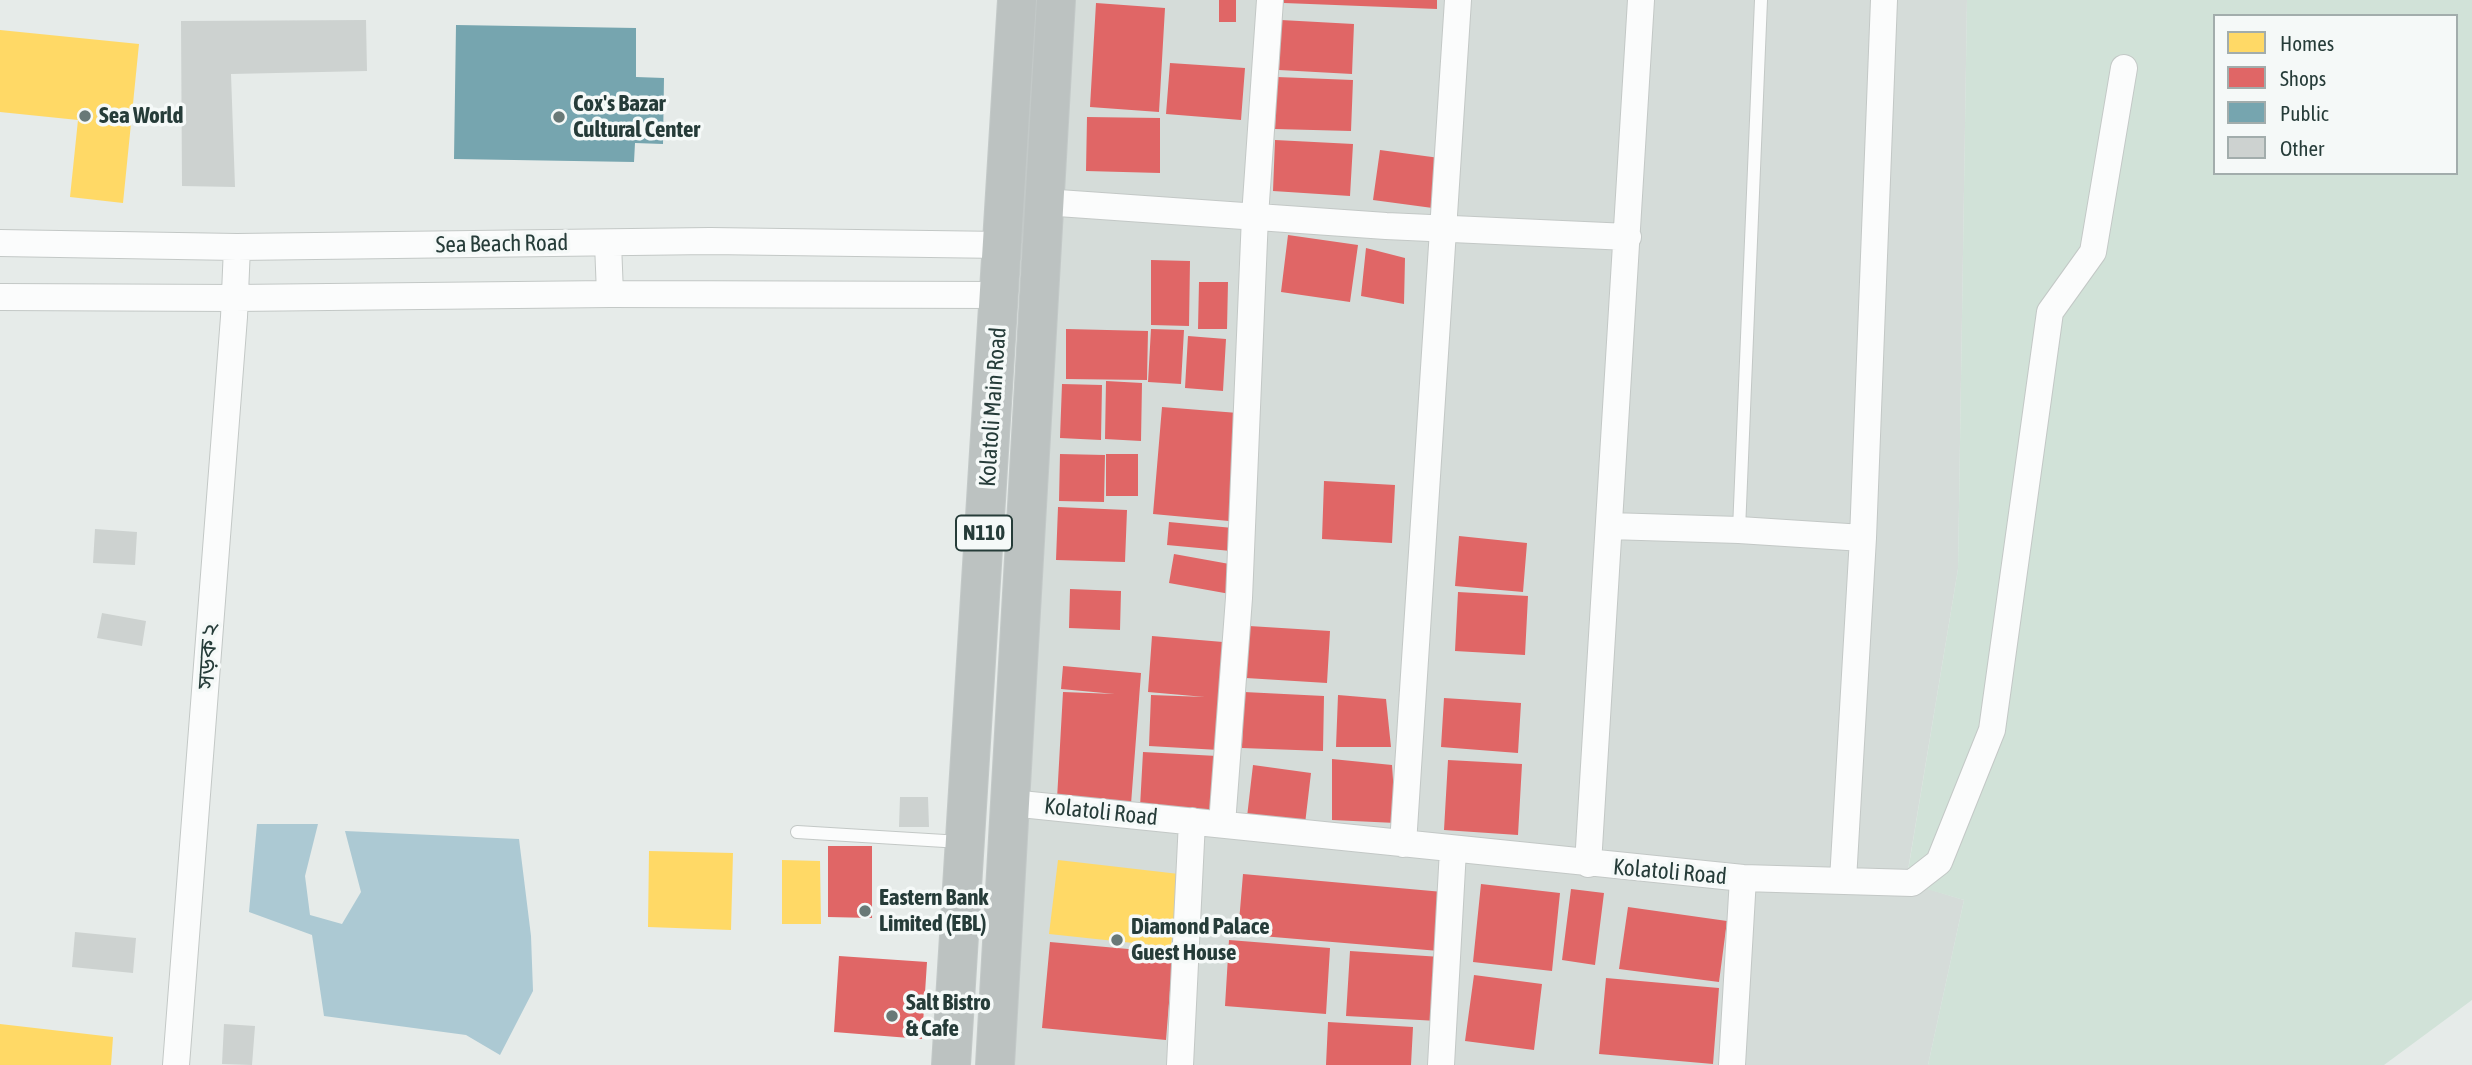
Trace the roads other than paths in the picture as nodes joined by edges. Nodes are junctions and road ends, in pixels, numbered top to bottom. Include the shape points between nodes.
1 (1017, 0) edge
2 (1056, 0) edge
3 (1270, 0) edge
4 (1458, 0) edge
5 (1642, 0) edge
6 (1760, 0) edge
7 (1884, 0) edge
8 (2124, 68) dead end
9 (1044, 202) junction
10 (1255, 216) junction
11 (1445, 229) junction
12 (1628, 237) junction
13 (0, 243) edge
14 (608, 243) junction
15 (1003, 245) junction
16 (237, 247) junction
17 (610, 294) junction
18 (1000, 295) junction
19 (0, 297) edge
20 (235, 299) junction
21 (1609, 526) junction
22 (1739, 530) junction
23 (1863, 538) junction
24 (1011, 803) junction
25 (1192, 821) junction
26 (1222, 824) junction
27 (797, 832) dead end
28 (964, 842) junction
29 (1403, 844) junction
30 (1453, 850) junction
31 (1588, 864) junction
32 (1743, 878) junction
33 (1843, 880) junction
34 (176, 1065) edge
35 (951, 1065) edge
36 (995, 1065) edge
37 (1180, 1065) edge
38 (1441, 1065) edge
39 (1732, 1065) edge

1 - 15 highway, Kolatoli Main Road / N110
2 - 9 highway, Kolatoli Main Road / N110
3 - 10 street
4 - 11 street
5 - 12 street
6 - 22 lane
7 - 23 street
8 - 33 street via 2093,252 2050,312 1992,730 1939,862 1912,883
9 - 10 street
9 - 24 highway, Kolatoli Main Road / N110
10 - 11 street
10 - 26 street via 1239,598
11 - 12 street
11 - 29 street
12 - 21 street
13 - 16 street, Sea Beach Road
14 - 15 street, Sea Beach Road
14 - 16 street, Sea Beach Road
14 - 17 street
15 - 18 highway, Kolatoli Main Road / N110
16 - 20 street, সড়ক ২
17 - 18 street
17 - 20 street
18 - 28 highway, Kolatoli Main Road / N110
19 - 20 street
20 - 34 street, সড়ক ২
21 - 22 street
21 - 31 street
22 - 23 street
23 - 33 street
24 - 25 street, Kolatoli Road
24 - 36 highway, Kolatoli Main Road / N110
25 - 26 street, Kolatoli Road
25 - 37 street
26 - 29 street, Kolatoli Road
27 - 28 lane
28 - 35 highway, Kolatoli Main Road / N110
29 - 30 street, Kolatoli Road
30 - 31 street, Kolatoli Road
30 - 38 street
31 - 32 street, Kolatoli Road
32 - 33 street
32 - 39 street, Kolatoli Road

